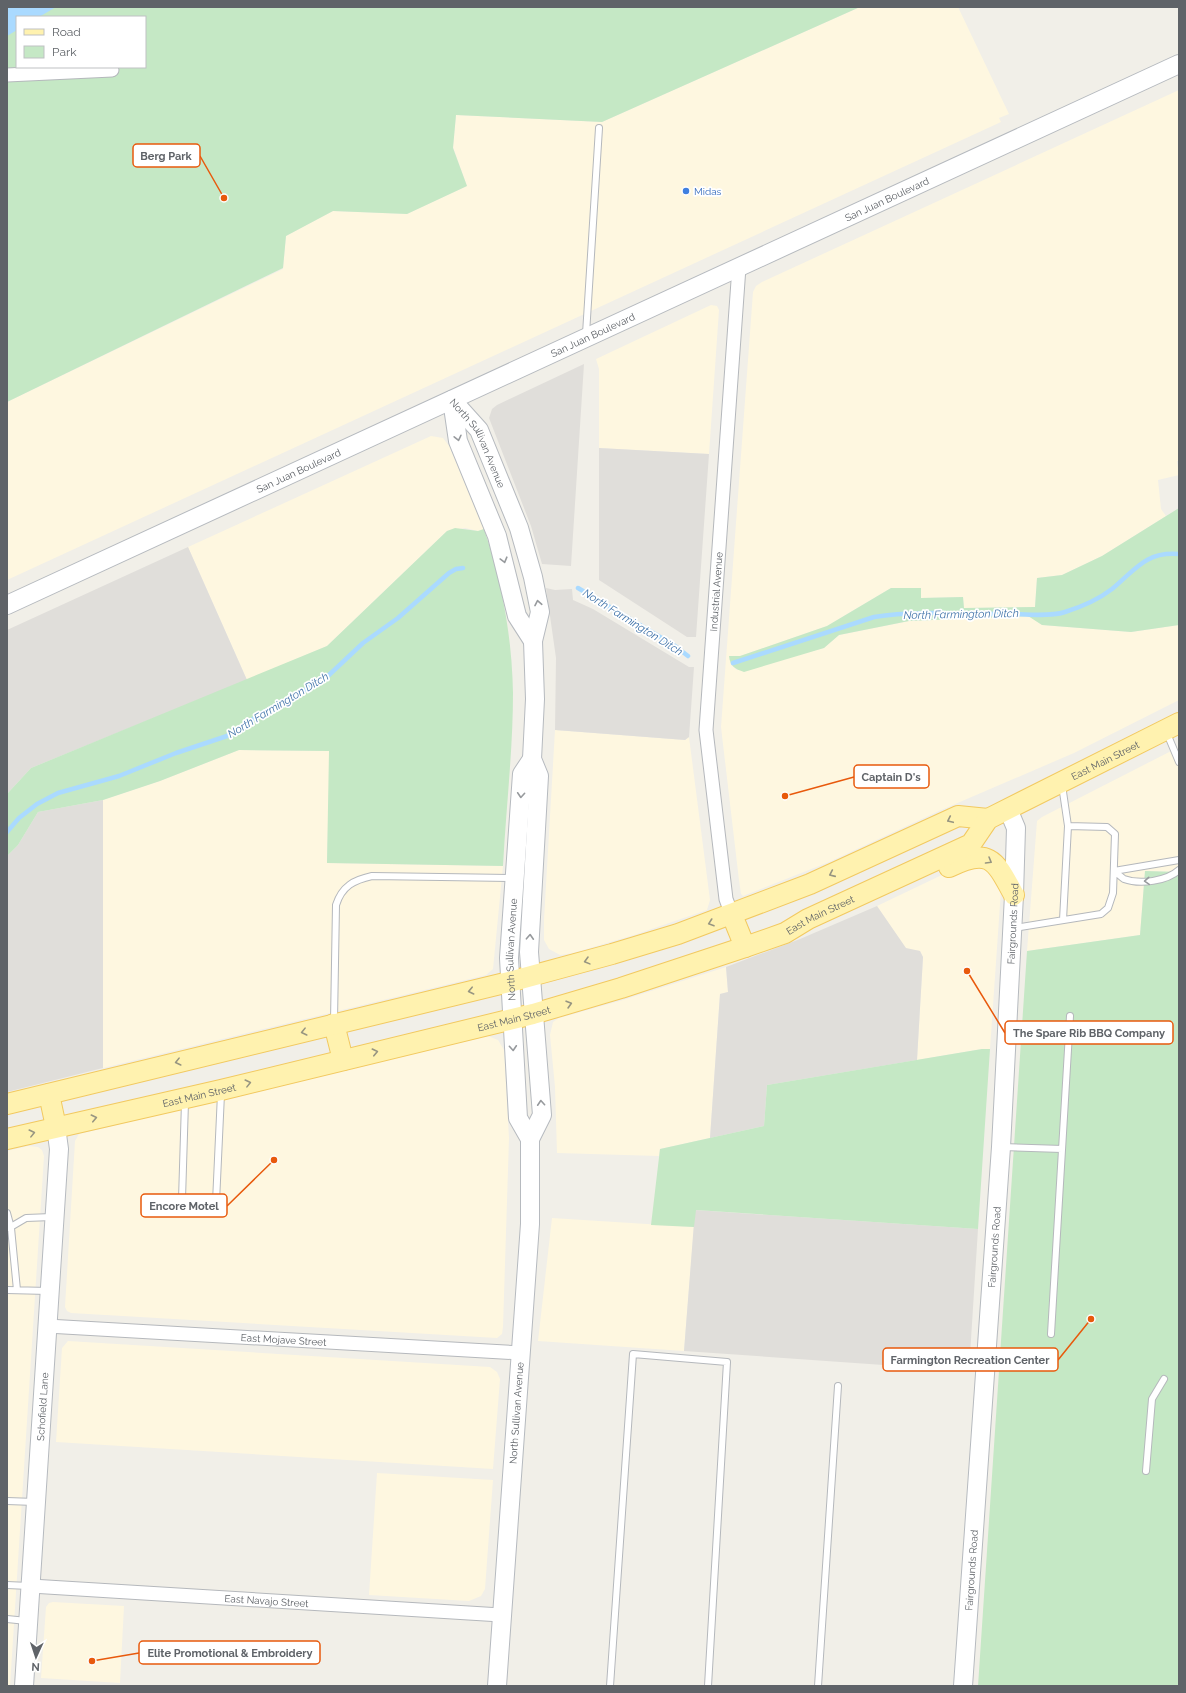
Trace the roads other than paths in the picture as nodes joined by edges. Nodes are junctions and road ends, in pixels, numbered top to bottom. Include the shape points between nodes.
1 (1179, 64) edge
2 (112, 70) dead end
3 (7, 75) edge
4 (599, 128) dead end
5 (739, 267) junction
6 (586, 338) junction
7 (452, 400) junction
8 (7, 605) edge
9 (533, 641) junction
10 (1172, 726) edge
11 (532, 760) junction
12 (1179, 762) edge
13 (1062, 783) junction
14 (1008, 809) junction
15 (988, 819) junction
16 (1068, 826) junction
17 (1179, 860) edge
18 (1179, 870) edge
19 (1114, 871) junction
20 (514, 878) junction
21 (1014, 895) junction
22 (732, 915) junction
23 (1063, 920) junction
24 (1013, 929) junction
25 (785, 933) junction
26 (745, 947) junction
27 (530, 976) junction
28 (509, 982) junction
29 (533, 1014) junction
30 (1070, 1016) dead end
31 (511, 1020) junction
32 (334, 1024) junction
33 (342, 1060) junction
34 (221, 1090) junction
35 (49, 1094) junction
36 (185, 1098) junction
37 (7, 1104) edge
38 (56, 1127) junction
39 (7, 1139) edge
40 (530, 1139) junction
41 (1001, 1147) junction
42 (1062, 1149) junction
43 (7, 1213) edge
44 (54, 1218) junction
45 (9, 1228) edge
46 (7, 1290) edge
47 (18, 1290) junction
48 (50, 1291) junction
49 (47, 1326) junction
50 (1051, 1334) dead end
51 (521, 1353) junction
52 (1164, 1379) dead end
53 (838, 1386) dead end
54 (1146, 1471) dead end
55 (7, 1501) edge
56 (36, 1502) junction
57 (7, 1585) edge
58 (31, 1586) junction
59 (501, 1615) junction
60 (7, 1619) edge
61 (29, 1621) junction
62 (24, 1686) edge
63 (497, 1686) edge
64 (610, 1686) edge
65 (708, 1686) edge
66 (818, 1686) edge
67 (963, 1686) edge

1 - 5 main road, San Juan Boulevard
2 - 3 street
4 - 6 lane
5 - 6 main road, San Juan Boulevard
5 - 22 street, Industrial Avenue via 706,730 726,899
6 - 7 main road, San Juan Boulevard
7 - 8 main road, San Juan Boulevard
7 -> 9 main road, North Sullivan Avenue via 458,441 497,536 517,616
9 -> 7 main road, North Sullivan Avenue via 540,612 519,528 479,430
9 - 11 main road, North Sullivan Avenue via 535,699
10 - 12 lane
10 - 13 main road, East Main Street
11 -> 20 main road, North Sullivan Avenue via 522,774
27 -> 11 main road, North Sullivan Avenue via 529,952 540,776
13 - 14 main road, East Main Street
13 - 16 lane
14 - 15 main road, East Main Street
14 - 21 main road, Fairgrounds Road via 1016,828
15 -> 22 main road via 958,816 810,884
15 - 25 main road, East Main Street via 971,844 808,919
16 - 19 lane via 1106,827 1115,834
16 - 23 lane
17 - 19 lane
18 -> 19 lane via 1172,876 1159,880 1139,881 1124,878
19 - 23 lane via 1113,893 1108,908 1101,914
20 - 28 main road, North Sullivan Avenue
20 - 32 lane via 372,876 358,879 346,886 339,895 336,905
21 - 24 main road, Fairgrounds Road
25 -> 21 main road via 815,928 972,858 987,858 993,862
22 - 26 main road
22 -> 27 main road via 656,941
23 - 24 lane
24 - 41 main road, Fairgrounds Road
25 - 26 main road, East Main Street
29 -> 26 main road, East Main Street
27 - 28 main road
27 - 29 main road, North Sullivan Avenue
28 - 31 main road, North Sullivan Avenue
28 -> 32 main road
29 - 31 main road, East Main Street
40 -> 29 main road, North Sullivan Avenue via 542,1115
30 - 42 lane
33 -> 31 main road, East Main Street
31 -> 40 main road, North Sullivan Avenue via 518,1118
32 - 33 main road
32 -> 35 main road
34 -> 33 main road, East Main Street
34 - 36 main road, East Main Street
34 - 36 lane via 216,1202 182,1198
35 - 37 main road
35 - 38 main road
38 -> 36 main road, East Main Street
39 -> 38 main road, East Main Street
38 - 44 main road, Schofield Lane via 59,1150
40 - 51 main road, North Sullivan Avenue via 530,1224
41 - 42 lane
41 - 67 main road, Fairgrounds Road
42 - 50 lane
43 - 45 lane
44 - 45 lane via 26,1218
44 - 48 main road, Schofield Lane
45 - 47 lane
46 - 47 lane
47 - 48 lane
48 - 49 main road, Schofield Lane
49 - 51 street, East Mojave Street
49 - 56 main road, Schofield Lane
51 - 59 main road, North Sullivan Avenue
52 - 54 lane via 1152,1399
53 - 66 lane
55 - 56 lane
56 - 58 main road, Schofield Lane
57 - 58 lane
58 - 59 street, East Navajo Street
58 - 61 main road, Schofield Lane
59 - 63 main road, North Sullivan Avenue
60 - 61 lane
61 - 62 main road, Schofield Lane
64 - 65 lane via 633,1354 727,1362

